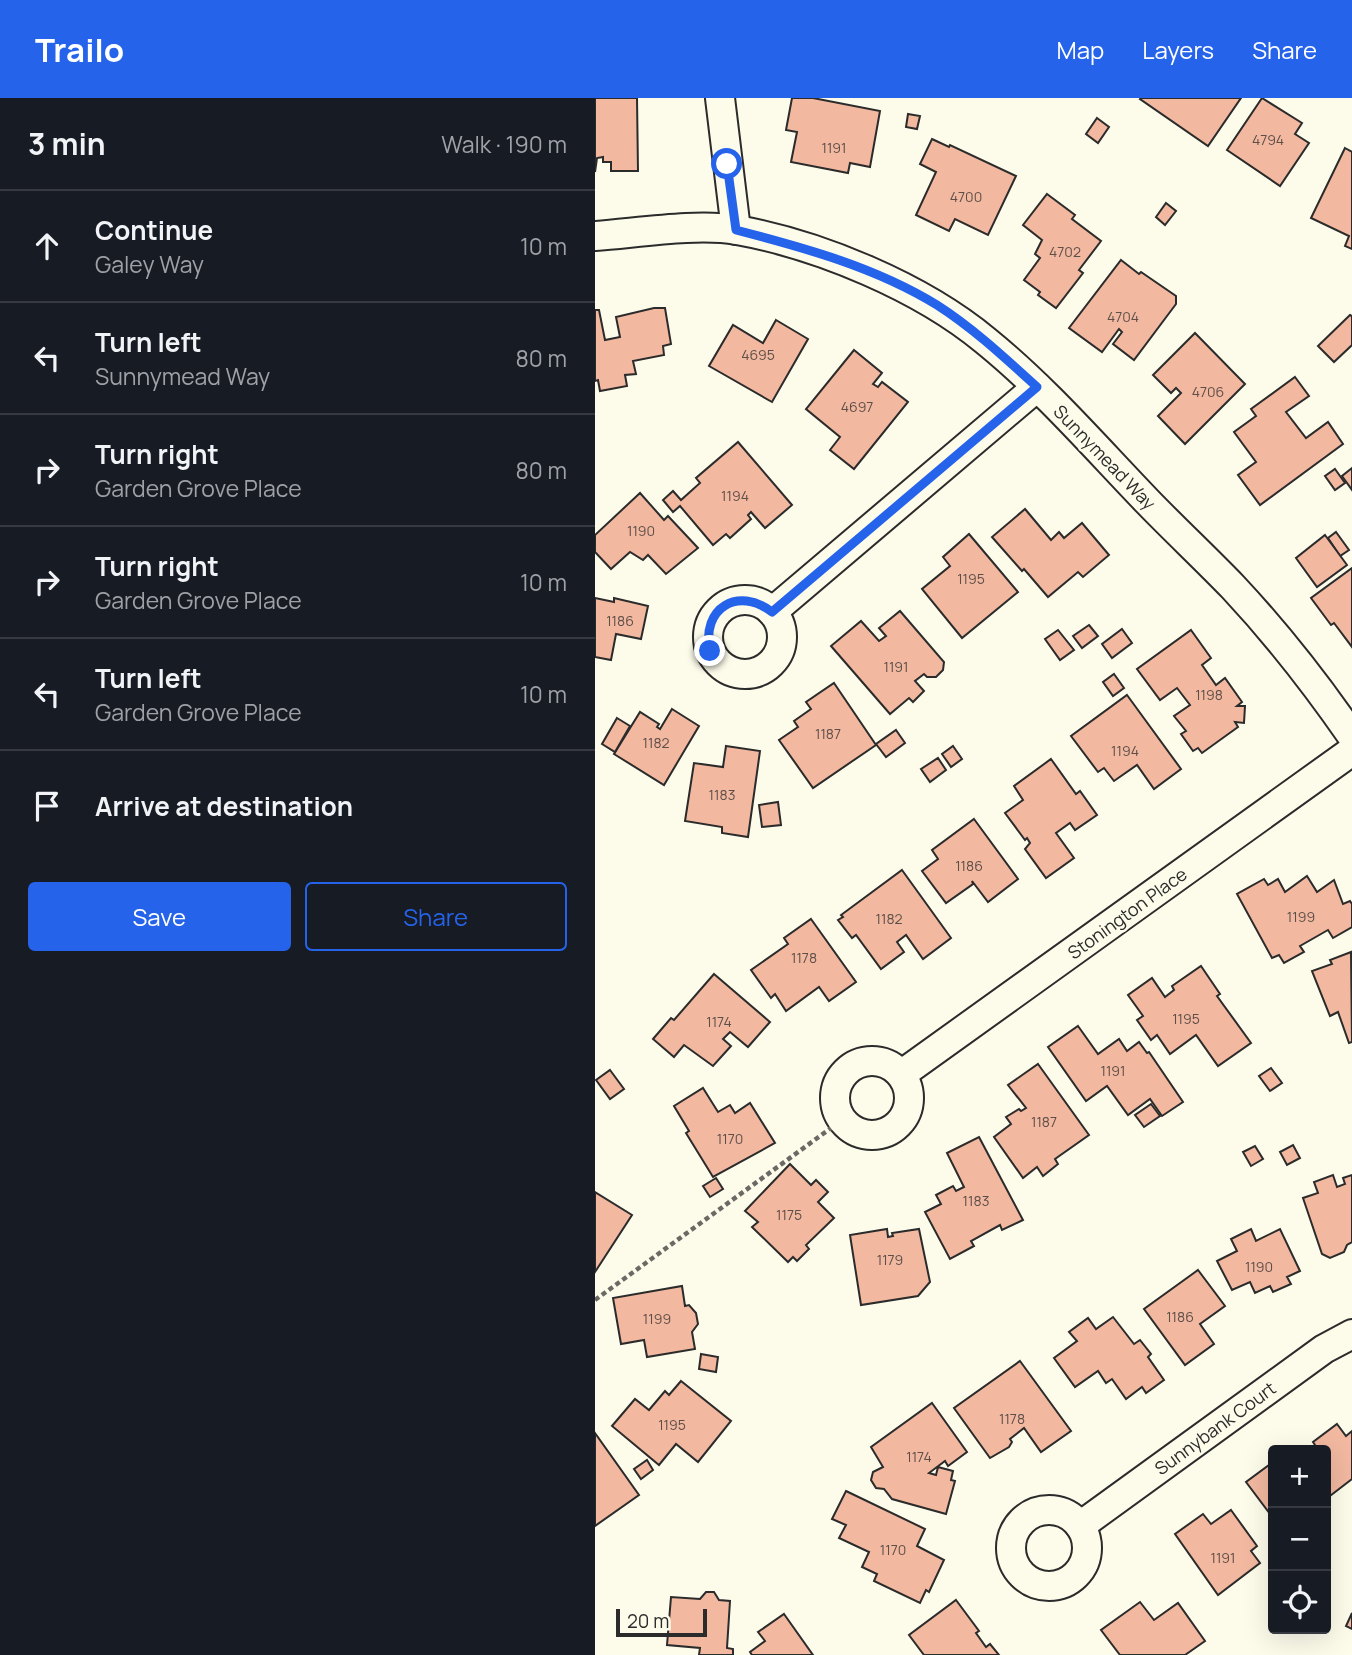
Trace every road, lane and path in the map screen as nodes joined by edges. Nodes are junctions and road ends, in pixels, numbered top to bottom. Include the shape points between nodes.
1 (720, 98) edge
2 (736, 230) junction
3 (595, 236) edge
4 (1037, 387) junction
5 (772, 612) dead end
6 (1352, 736) edge
7 (1352, 751) edge
8 (902, 1074) junction
9 (842, 1120) junction
10 (595, 1300) edge
11 (1352, 1334) edge
12 (1080, 1526) dead end

1 - 2 street
2 - 3 street, Sunnymead Way
2 - 4 street, Sunnymead Way via 839,259 893,282 985,340
4 - 5 street
4 - 6 street, Sunnymead Way via 1234,588 1290,652
7 - 8 street, Stonington Place
8 - 9 street via 880,1061 855,1064 845,1072 835,1095
8 - 9 street via 910,1097 895,1128 861,1133
9 - 10 path
11 - 12 street, Sunnybank Court via 1324,1349

